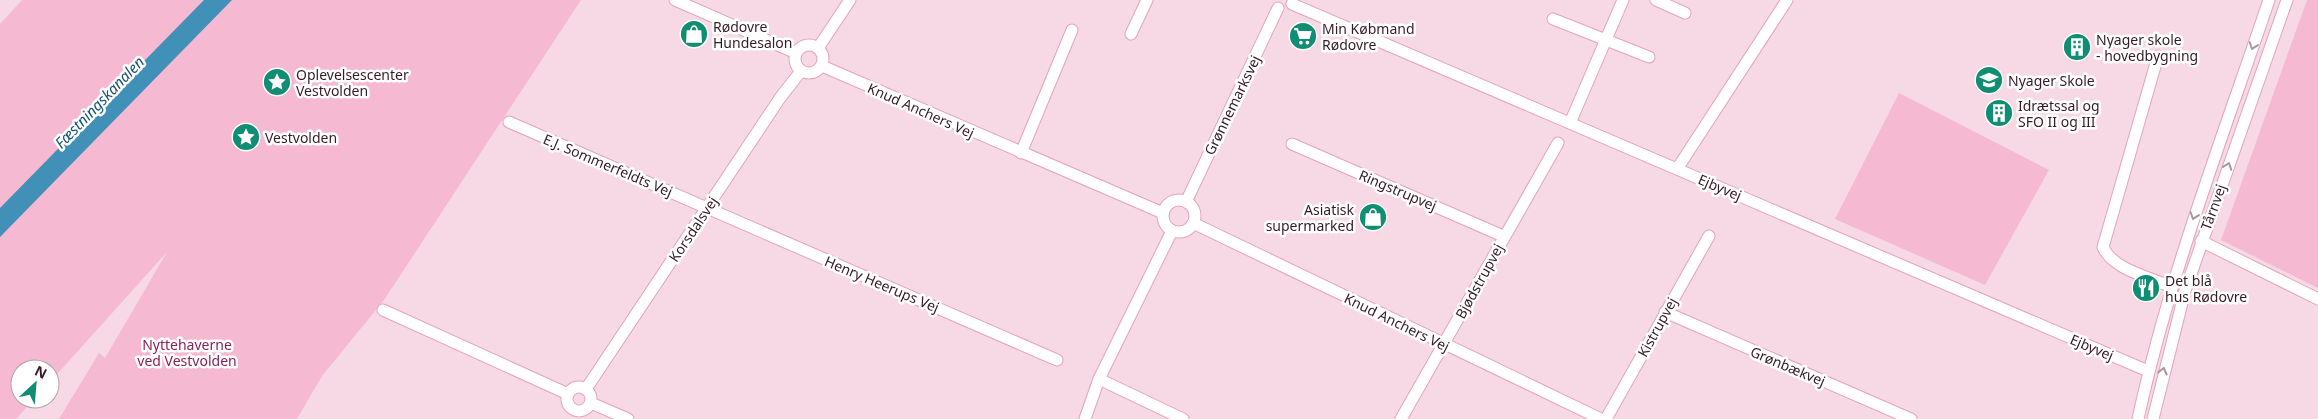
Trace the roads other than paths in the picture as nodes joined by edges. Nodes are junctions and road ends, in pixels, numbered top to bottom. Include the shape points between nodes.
1 (675, 0) edge
2 (850, 0) edge
3 (1147, 0) edge
4 (1623, 0) edge
5 (1656, 0) edge
6 (1787, 0) edge
7 (2269, 0) edge
8 (2287, 0) edge
9 (1293, 2) edge
10 (1275, 4) edge
11 (1685, 13) dead end
12 (1553, 19) dead end
13 (1072, 30) dead end
14 (1131, 34) dead end
15 (1606, 40) junction
16 (818, 48) junction
17 (796, 53) junction
18 (2158, 56) dead end
19 (1648, 57) dead end
20 (822, 66) junction
21 (801, 71) junction
22 (509, 122) dead end
23 (1570, 123) junction
24 (1558, 143) dead end
25 (1292, 144) dead end
26 (1021, 153) junction
27 (1677, 169) junction
28 (1186, 202) junction
29 (707, 208) junction
30 (1163, 213) junction
31 (1194, 223) junction
32 (1172, 231) junction
33 (1503, 236) junction
34 (1709, 236) dead end
35 (2201, 241) junction
36 (2171, 287) junction
37 (2318, 299) edge
38 (383, 310) dead end
39 (1665, 312) junction
40 (1444, 344) junction
41 (1057, 360) dead end
42 (2148, 371) junction
43 (1099, 379) junction
44 (586, 388) junction
45 (568, 394) junction
46 (591, 403) junction
47 (569, 414) edge
48 (1159, 414) edge
49 (628, 419) edge
50 (1085, 419) edge
51 (1183, 419) edge
52 (1401, 419) edge
53 (1601, 419) edge
54 (1606, 419) edge
55 (1911, 419) edge
56 (2138, 419) edge
57 (2153, 419) edge

1 - 17 street
2 - 16 street
3 - 14 street
4 - 15 street
5 - 11 street
6 - 27 street
7 -> 36 street, Tårnvej
35 -> 8 street, Tårnvej
9 - 10 street via 1284,9
9 - 23 street, Ejbyvej
10 - 28 street, Grønnemarksvej
12 - 15 street
13 - 26 street
15 - 19 street
15 - 23 street
16 - 17 street via 804,46
16 - 20 street via 823,57
17 - 21 street via 795,63
18 - 36 street via 2103,247 2107,256 2119,264
20 - 21 street via 812,73
20 - 26 street, Knud Anchers Vej
21 - 29 street, Korsdalsvej
22 - 29 street, E.J. Sommerfeldts Vej
23 - 27 street, Ejbyvej
24 - 33 street, Bjødstrupvej
25 - 33 street, Ringstrupvej
26 - 30 street, Knud Anchers Vej
27 - 42 street, Ejbyvej
28 - 30 street via 1174,201
28 - 31 street via 1194,211
29 - 41 street, Henry Heerups Vej
29 - 44 street, Korsdalsvej
30 - 32 street via 1164,224
31 - 32 street via 1185,232
31 - 40 street, Knud Anchers Vej
32 - 43 street
33 - 40 street, Bjødstrupvej
34 - 39 street, Kistrupvej
35 - 37 street
57 -> 35 street, Tårnvej via 2177,318
36 - 42 street, Tårnvej
38 - 45 street
39 - 54 street, Kistrupvej
39 - 55 street, Grønbækvej
40 - 52 street, Bjødstrupvej
40 - 53 street, Knud Anchers Vej
42 - 56 street, Tårnvej
43 - 48 street
43 - 50 street
44 - 45 street via 573,388
44 - 46 street
45 - 47 street
46 - 47 street via 581,411
46 - 49 street
48 - 51 street

